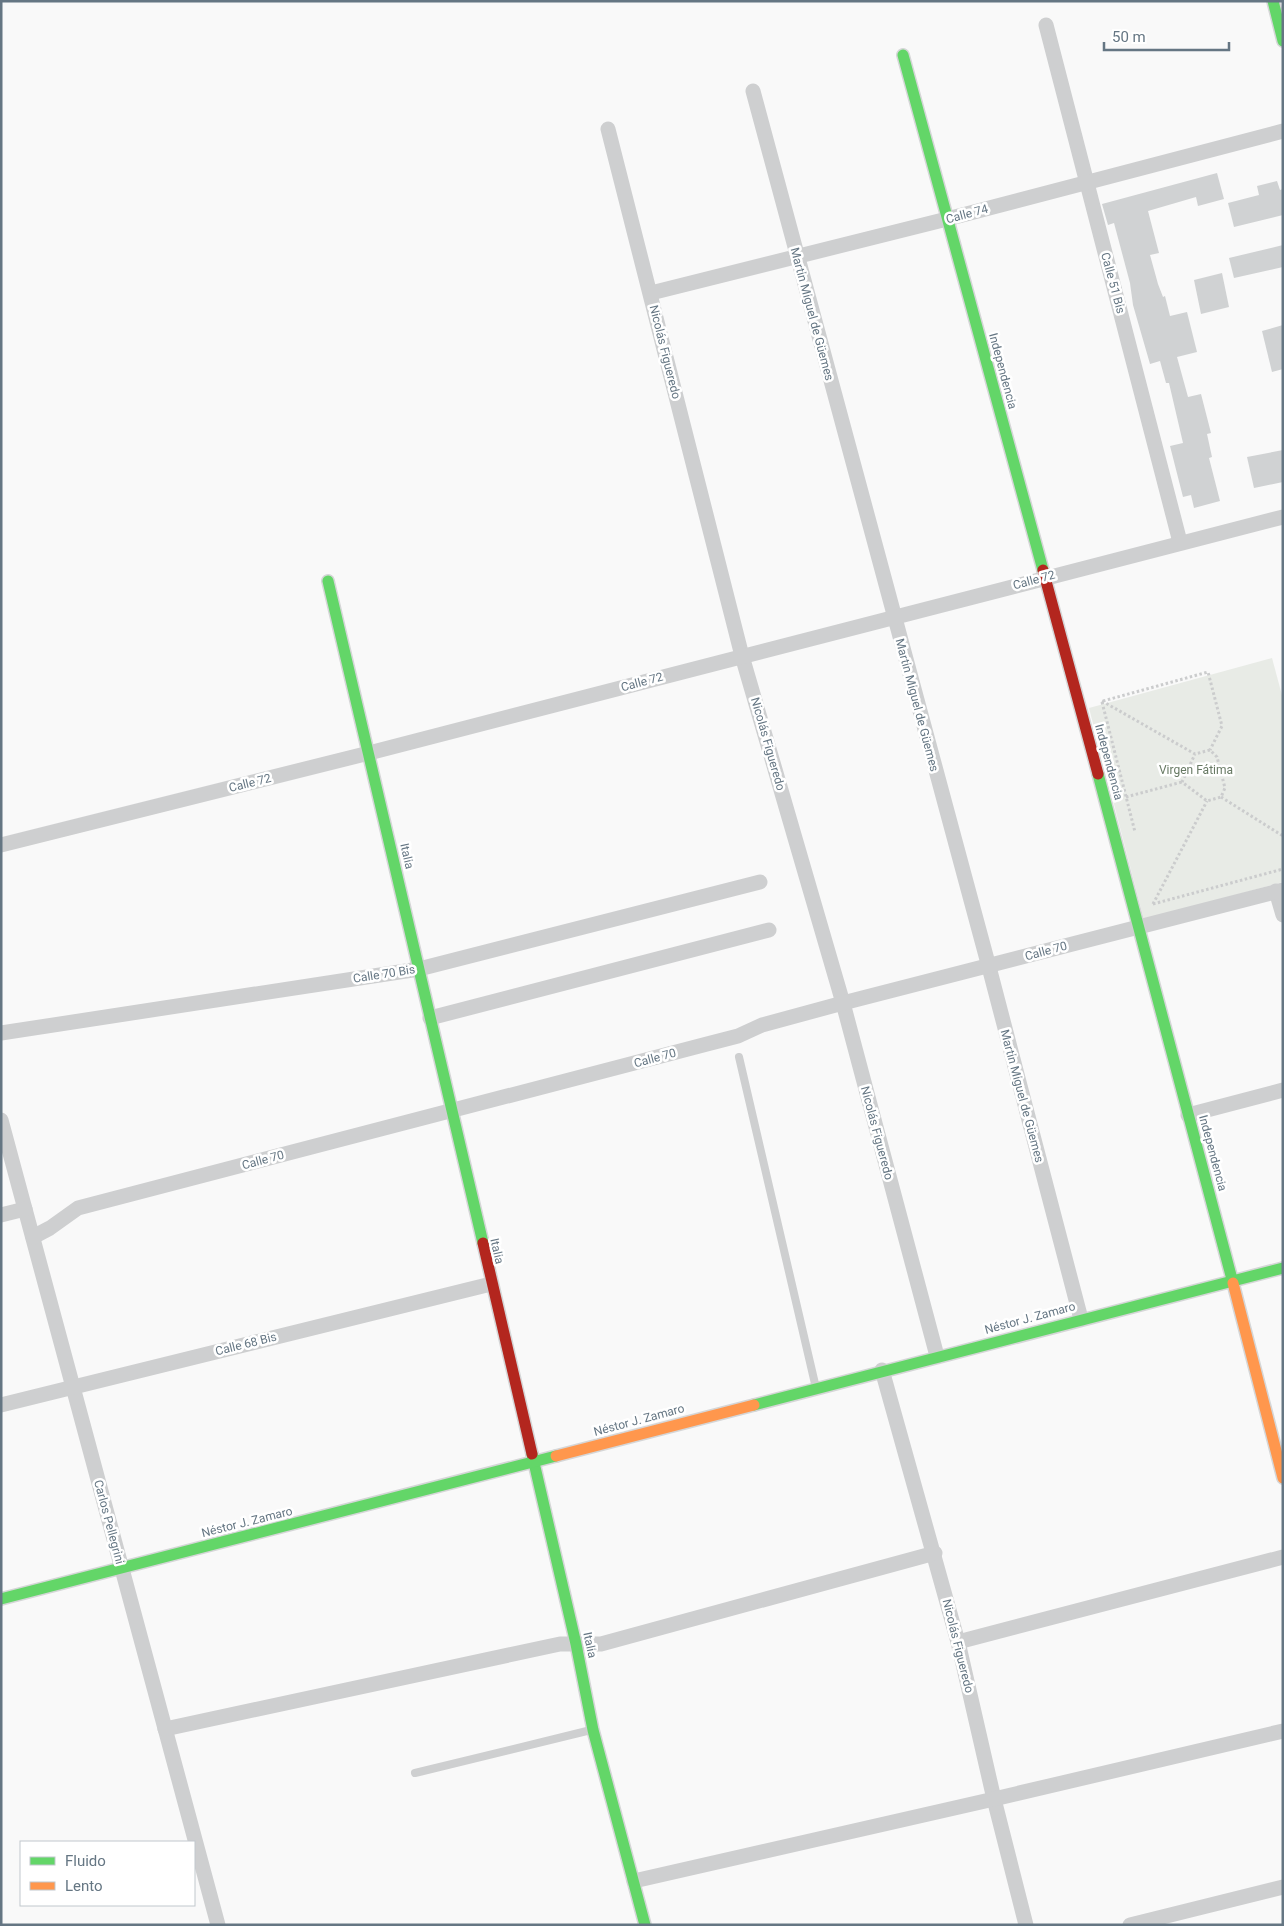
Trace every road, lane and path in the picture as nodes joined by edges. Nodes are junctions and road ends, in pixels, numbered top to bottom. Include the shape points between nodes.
1 (1273, 1) edge
2 (1046, 25) dead end
3 (1283, 41) edge
4 (903, 55) dead end
5 (753, 91) dead end
6 (608, 129) dead end
7 (1283, 131) edge
8 (1086, 182) junction
9 (947, 219) junction
10 (797, 257) junction
11 (651, 293) junction
12 (1283, 517) edge
13 (1180, 542) junction
14 (1045, 577) junction
15 (328, 581) dead end
16 (893, 616) junction
17 (742, 656) junction
18 (1102, 701) junction
19 (1210, 750) junction
20 (369, 753) junction
21 (1195, 754) junction
22 (1182, 782) junction
23 (1221, 796) junction
24 (1126, 797) junction
25 (1207, 801) junction
26 (1136, 836) dead end
27 (1283, 836) edge
28 (1, 845) edge
29 (1283, 869) edge
30 (760, 882) dead end
31 (1280, 891) edge
32 (1150, 894) dead end
33 (1153, 904) junction
34 (1283, 915) edge
35 (1140, 927) junction
36 (769, 930) dead end
37 (989, 967) junction
38 (418, 969) junction
39 (843, 1003) junction
40 (430, 1018) junction
41 (1, 1034) edge
42 (739, 1057) dead end
43 (1283, 1090) edge
44 (452, 1111) junction
45 (1188, 1115) junction
46 (1, 1120) edge
47 (25, 1209) junction
48 (1, 1215) edge
49 (33, 1237) junction
50 (1283, 1268) edge
51 (1233, 1281) junction
52 (490, 1284) junction
53 (1081, 1319) junction
54 (936, 1356) junction
55 (882, 1370) junction
56 (72, 1388) junction
57 (816, 1388) junction
58 (1, 1406) edge
59 (532, 1463) junction
60 (1283, 1478) edge
61 (934, 1553) junction
62 (1283, 1556) edge
63 (122, 1568) junction
64 (1, 1599) edge
65 (958, 1642) junction
66 (576, 1644) junction
67 (165, 1729) junction
68 (593, 1730) junction
69 (1283, 1731) edge
70 (416, 1773) dead end
71 (994, 1799) junction
72 (634, 1882) junction
73 (1283, 1887) edge
74 (218, 1925) edge
75 (645, 1925) edge
76 (1026, 1925) edge
77 (1130, 1925) edge

1 - 3 street
2 - 8 street, Calle 51 Bis
4 - 9 street, Independencia
5 - 10 street, Martin Miguel de Güemes
6 - 11 street, Nicolás Figueredo
7 - 8 street, Calle 74
8 - 9 street, Calle 74
8 - 13 street, Calle 51 Bis
9 - 10 street, Calle 74
9 - 14 street, Independencia
10 - 11 street, Calle 74
10 - 16 street, Martin Miguel de Güemes
11 - 17 street, Nicolás Figueredo
12 - 13 street, Calle 72
13 - 14 street, Calle 72
14 - 16 street, Calle 72
14 - 35 street, Independencia
15 - 20 street, Italia
16 - 17 street, Calle 72
16 - 37 street, Martin Miguel de Güemes
17 - 20 street, Calle 72
17 - 39 street, Nicolás Figueredo
18 - 19 path via 1208,672 1222,726
18 - 21 path
18 - 24 path
19 - 21 path
19 - 23 path via 1217,757 1225,788
20 - 28 street, Calle 72
20 - 38 street, Italia
21 - 22 path
22 - 24 path
22 - 25 path
23 - 25 path
23 - 27 path
24 - 26 path
25 - 33 path
29 - 33 path
30 - 38 street, Calle 70 Bis
31 - 34 street
31 - 35 street, Calle 70
32 - 33 path
35 - 37 street, Calle 70
35 - 45 street, Independencia
36 - 40 street
37 - 39 street, Calle 70
37 - 53 street, Martin Miguel de Güemes
38 - 40 street, Italia
38 - 41 street, Calle 70 Bis
39 - 44 street, Calle 70 via 762,1025 738,1036
39 - 54 street, Nicolás Figueredo
40 - 44 street, Italia
42 - 57 lane
43 - 45 street
44 - 49 street, Calle 70 via 78,1208
44 - 52 street, Italia
45 - 51 street, Independencia
46 - 47 street, Carlos Pellegrini
47 - 48 street
47 - 49 street, Carlos Pellegrini
49 - 56 street, Carlos Pellegrini
50 - 51 street, Néstor J. Zamaro
51 - 53 street, Néstor J. Zamaro
51 - 60 street, Independencia
52 - 56 street, Calle 68 Bis
52 - 59 street, Italia
53 - 54 street, Néstor J. Zamaro
54 - 55 street, Néstor J. Zamaro
55 - 57 street, Néstor J. Zamaro
55 - 61 street, Nicolás Figueredo
56 - 58 street, Calle 68 Bis
56 - 63 street, Carlos Pellegrini
57 - 59 street, Néstor J. Zamaro
59 - 63 street, Néstor J. Zamaro
59 - 66 street, Italia
61 - 65 street, Nicolás Figueredo
61 - 66 street via 601,1644
62 - 65 street
63 - 64 street, Néstor J. Zamaro
63 - 67 street, Carlos Pellegrini
65 - 71 street, Nicolás Figueredo
66 - 67 street via 560,1644
66 - 68 street, Italia
67 - 74 street, Carlos Pellegrini
68 - 70 lane
68 - 72 street, Italia
69 - 71 street
71 - 72 street
71 - 76 street, Nicolás Figueredo
72 - 75 street, Italia
73 - 77 street

